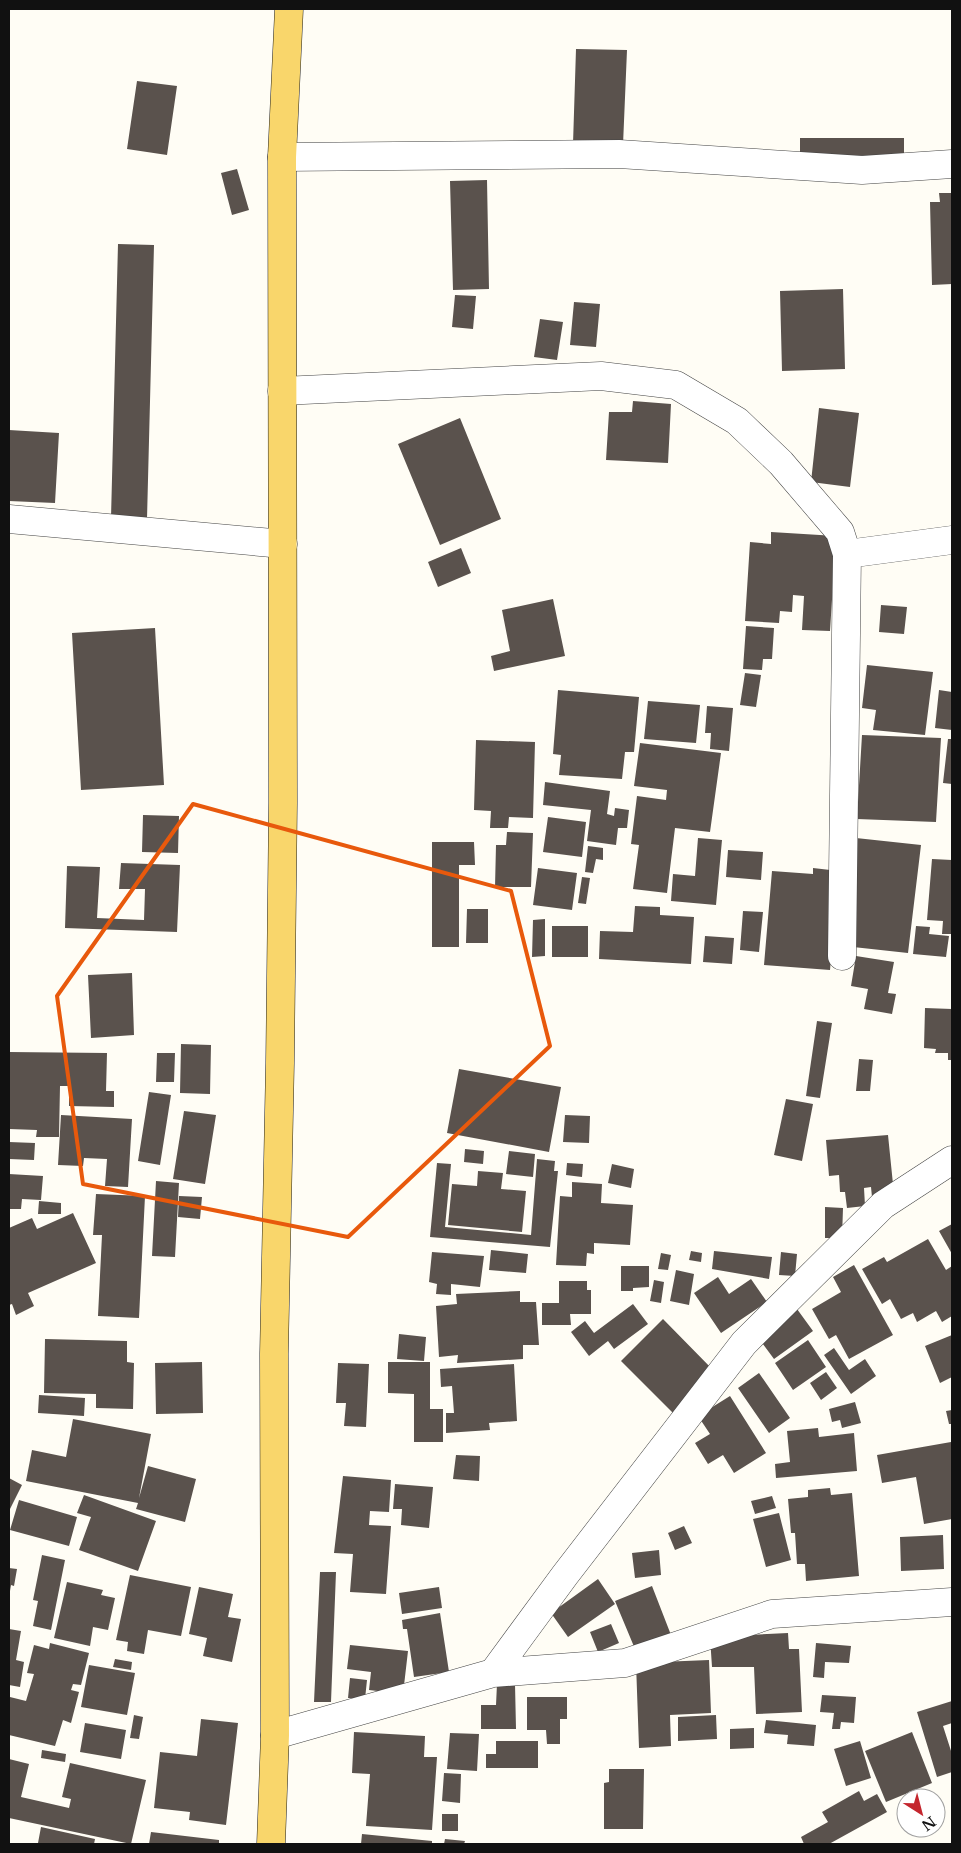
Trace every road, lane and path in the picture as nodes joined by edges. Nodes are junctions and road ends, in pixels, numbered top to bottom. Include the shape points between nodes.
1 (289, 9) edge
2 (282, 158) junction
3 (952, 164) edge
4 (282, 391) junction
5 (9, 519) edge
6 (952, 540) edge
7 (283, 544) junction
8 (847, 554) junction
9 (842, 956) dead end
10 (952, 1160) edge
11 (952, 1602) edge
12 (493, 1673) junction
13 (275, 1735) junction
14 (271, 1844) edge

1 - 2 main road
2 - 3 street via 619,154 862,170
2 - 4 main road
4 - 7 main road
4 - 8 street via 601,376 676,385 736,422 780,463 840,532
5 - 7 street
6 - 8 street
7 - 13 main road via 280,1063 274,1354
8 - 9 street
10 - 12 street via 884,1205 744,1343
11 - 12 street via 772,1614 625,1663
12 - 13 street
13 - 14 main road

